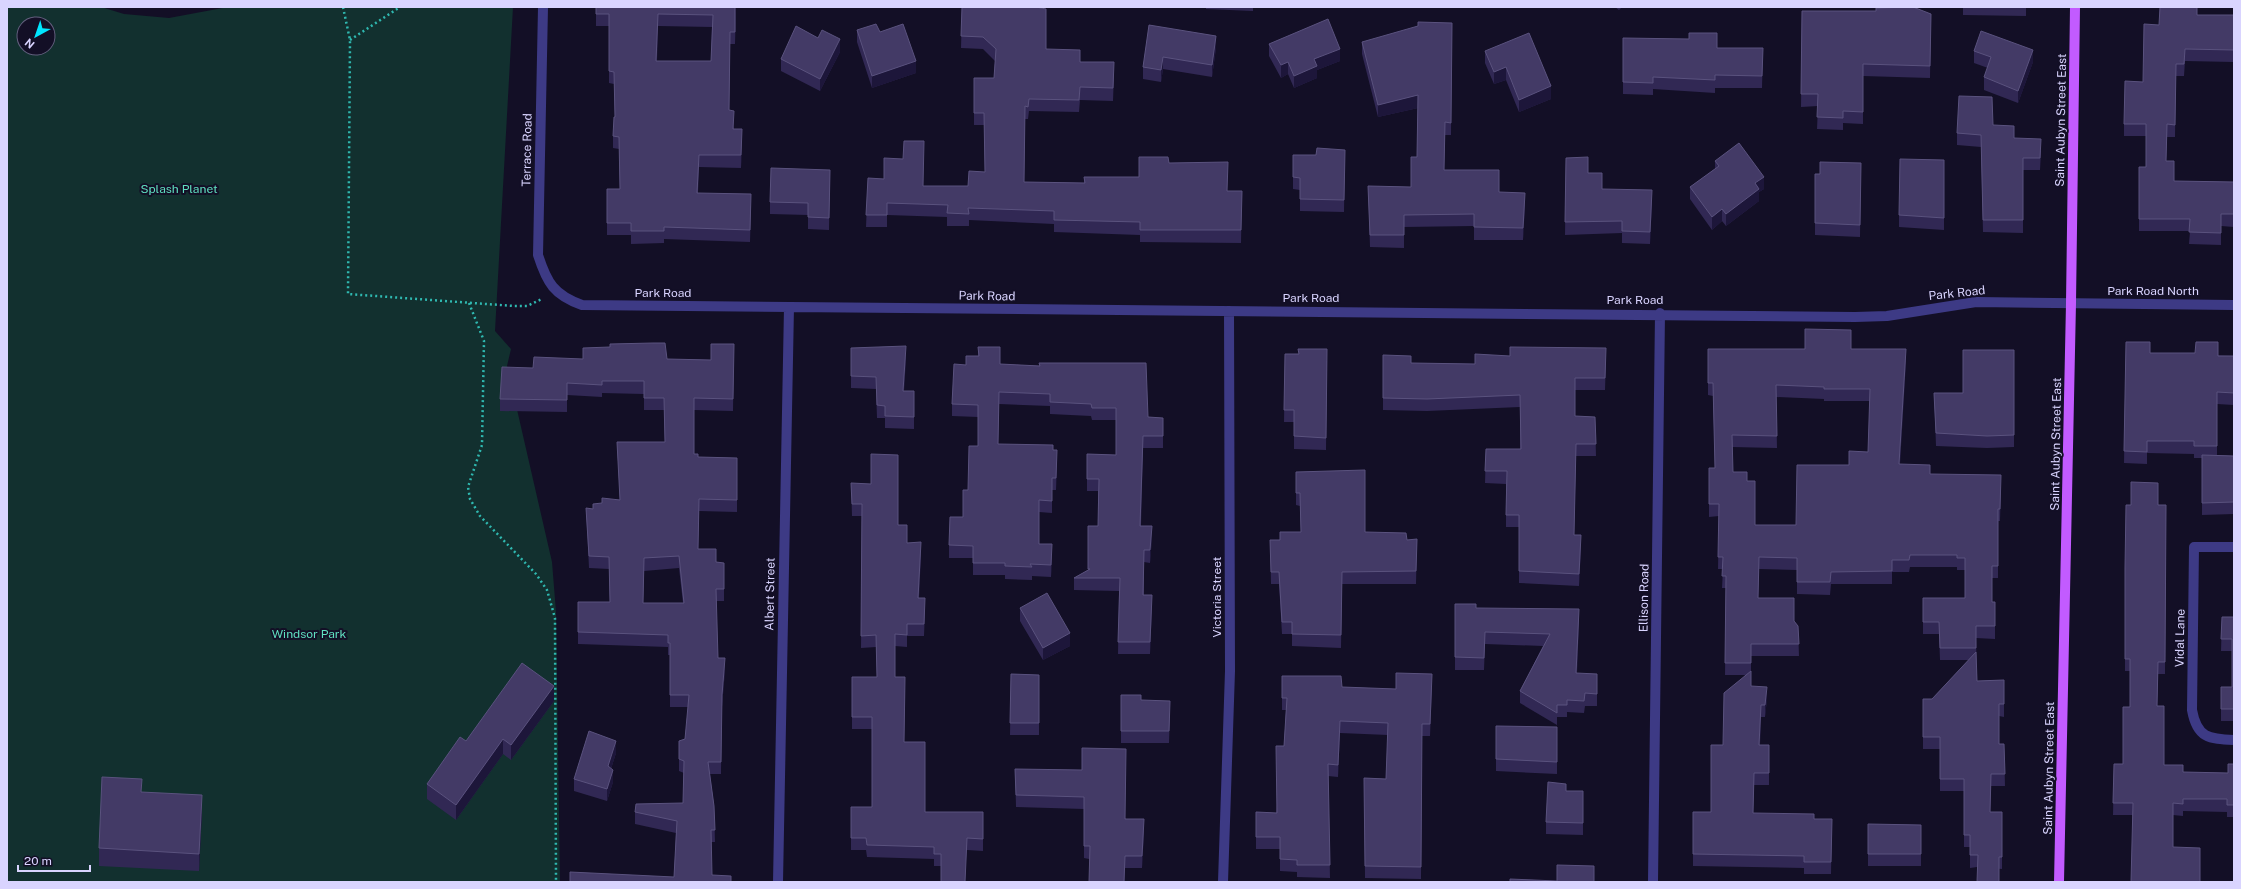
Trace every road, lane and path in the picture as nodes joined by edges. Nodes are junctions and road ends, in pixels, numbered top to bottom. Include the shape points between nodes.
1 (343, 7) edge
2 (400, 7) edge
3 (542, 7) edge
4 (2075, 7) edge
5 (350, 40) junction
6 (554, 290) junction
7 (470, 303) junction
8 (2072, 303) junction
9 (2234, 305) edge
10 (789, 307) junction
11 (1229, 311) junction
12 (1660, 313) junction
13 (2234, 547) edge
14 (2234, 740) edge
15 (556, 882) edge
16 (778, 882) edge
17 (1223, 882) edge
18 (1653, 882) edge
19 (2059, 882) edge

1 - 5 path
2 - 5 path
3 - 6 street, Terrace Road via 538,255 545,276
4 - 8 main road, Saint Aubyn Street East
5 - 7 path via 348,294
6 - 7 path via 537,303 527,306
6 - 10 street, Park Road via 567,300 582,305
7 - 15 path via 484,341 482,445 468,487 470,499 480,516 536,574 547,590 555,618
8 - 9 street, Park Road North
8 - 12 street, Park Road via 1976,302 1887,316
8 - 19 main road, Saint Aubyn Street East
10 - 11 street, Park Road
10 - 16 street, Albert Street
11 - 12 street, Park Road
11 - 17 street, Victoria Street via 1230,671
12 - 18 street, Ellison Road
13 - 14 street, Vidal Lane via 2194,546 2192,710 2194,722 2211,739

